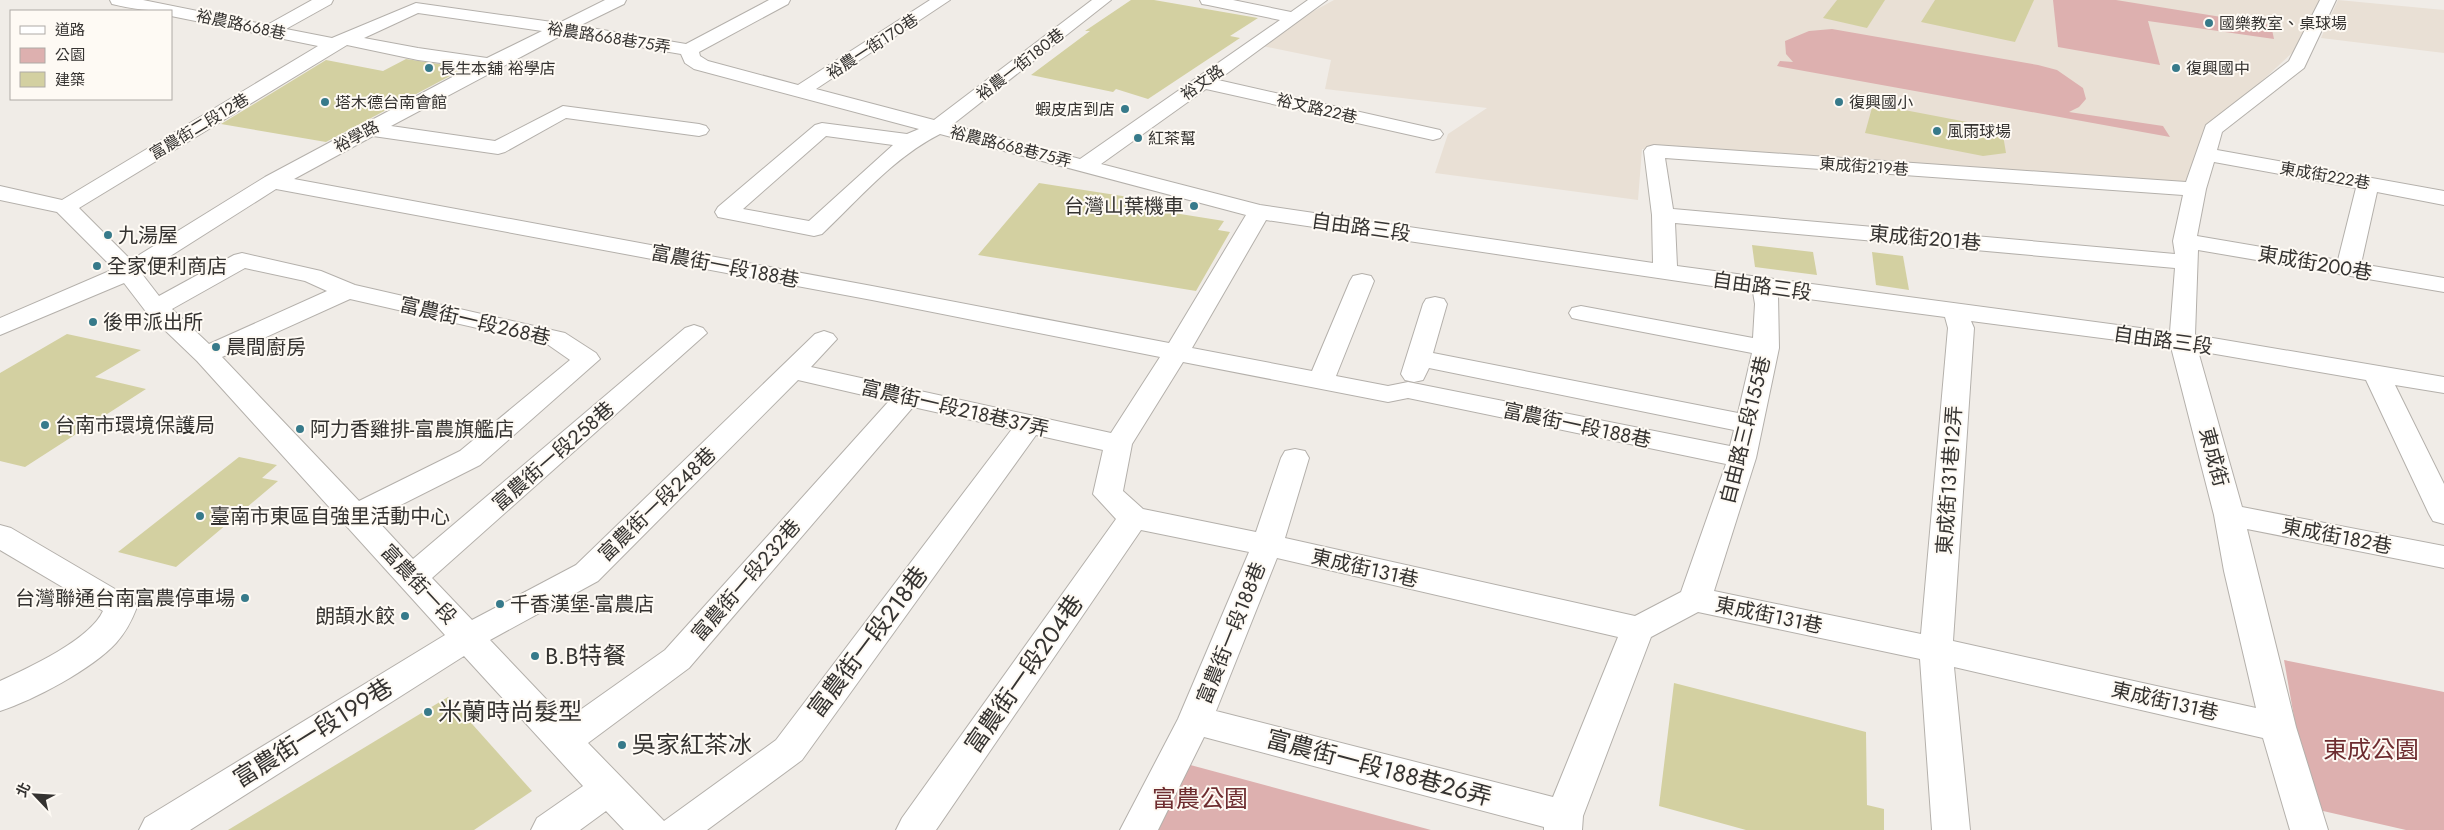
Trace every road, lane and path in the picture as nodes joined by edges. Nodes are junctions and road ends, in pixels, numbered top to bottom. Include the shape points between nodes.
1 (124, 0) edge
2 (325, 0) edge
3 (436, 0) edge
4 (618, 0) edge
5 (782, 0) edge
6 (942, 0) edge
7 (1103, 0) edge
8 (1208, 0) edge
9 (1318, 0) edge
10 (2328, 0) edge
11 (416, 8) junction
12 (1292, 16) junction
13 (559, 28) junction
14 (271, 30) junction
15 (339, 41) junction
16 (689, 50) junction
17 (490, 64) junction
18 (1202, 82) junction
19 (801, 91) junction
20 (936, 128) junction
21 (370, 129) junction
22 (700, 130) dead end
23 (1432, 134) dead end
24 (910, 141) junction
25 (2206, 154) junction
26 (1085, 165) junction
27 (273, 182) junction
28 (2368, 182) junction
29 (2195, 189) junction
30 (0, 193) edge
31 (2444, 198) edge
32 (65, 208) junction
33 (1259, 212) junction
34 (1663, 214) junction
35 (2186, 252) junction
36 (2348, 268) junction
37 (128, 272) junction
38 (1665, 272) junction
39 (1362, 281) dead end
40 (1764, 286) junction
41 (2444, 286) edge
42 (347, 292) junction
43 (1435, 304) dead end
44 (156, 308) junction
45 (1956, 311) junction
46 (1581, 313) dead end
47 (0, 327) edge
48 (694, 334) dead end
49 (824, 339) dead end
50 (2182, 341) junction
51 (1766, 348) junction
52 (1177, 351) junction
53 (206, 355) junction
54 (1419, 358) junction
55 (792, 371) junction
56 (2376, 373) junction
57 (1321, 380) junction
58 (2444, 385) edge
59 (1408, 390) junction
60 (908, 397) junction
61 (1749, 424) junction
62 (1029, 426) junction
63 (1118, 444) junction
64 (1296, 458) dead end
65 (1742, 458) junction
66 (2444, 514) edge
67 (355, 515) junction
68 (2230, 515) junction
69 (1134, 518) junction
70 (0, 536) edge
71 (1267, 545) junction
72 (2444, 557) edge
73 (412, 578) junction
74 (1695, 599) junction
75 (1638, 630) junction
76 (468, 637) junction
77 (1936, 650) junction
78 (0, 697) edge
79 (1195, 720) junction
80 (2278, 727) junction
81 (565, 740) junction
82 (608, 789) junction
83 (1563, 823) edge
84 (158, 830) edge
85 (550, 830) edge
86 (649, 830) edge
87 (678, 830) edge
88 (915, 830) edge
89 (1139, 830) edge
90 (1951, 830) edge
91 (2308, 830) edge

1 - 14 street, 裕農路668巷
2 - 14 street
3 - 11 street
4 - 13 street, 裕學路
5 - 16 street
6 - 19 street, 裕農一街170巷
7 - 20 street, 裕農一街180巷
8 - 12 street
9 - 12 street, 裕文路
10 - 25 street, 東成街 via 2297,64 2213,129
11 - 13 street, 裕農路668巷75弄
11 - 15 street
12 - 18 street, 裕文路
13 - 16 street, 裕農路668巷75弄
13 - 17 street, 裕學路
14 - 15 street, 裕農路668巷
15 - 17 street, 裕農路668巷
15 - 32 street, 富農街二段12巷
16 - 19 street, 裕農路668巷75弄 via 692,58 701,65
17 - 21 street, 裕學路
18 - 23 street, 裕文路22巷
18 - 26 street, 裕文路
19 - 20 street, 裕農路668巷75弄
20 - 24 street, 裕農路668巷75弄
20 - 26 street, 裕農路668巷75弄
21 - 22 street via 498,148 563,112
21 - 27 street, 裕學路
24 - 24 street, 裕農路668巷75弄 via 814,229 726,212 822,129
25 - 28 street, 東成街222巷
25 - 29 street, 東成街
26 - 33 street, 自由路三段
27 - 37 street, 裕學路
27 - 52 street, 富農街一段188巷
28 - 31 street, 東成街222巷
28 - 36 street
29 - 34 street, 東成街219巷 via 1654,151
29 - 35 street, 東成街
30 - 32 street
32 - 37 street, 富農街一段 via 97,236
33 - 38 street, 自由路三段
33 - 52 street
34 - 35 street, 東成街201巷
34 - 38 street, 東成街219巷
35 - 36 street, 東成街200巷
35 - 50 street, 東成街
36 - 41 street, 東成街200巷
37 - 44 street, 富農街一段
37 - 47 street, 裕學路
38 - 40 street, 自由路三段
39 - 57 street
40 - 45 street, 自由路三段
40 - 51 street, 自由路三段155巷
42 - 44 street via 314,276 242,260
42 - 53 street
42 - 67 street, 富農街一段268巷 via 556,338 587,359 470,458
43 - 54 street
44 - 53 street, 富農街一段
45 - 50 street, 自由路三段
45 - 77 street, 東成街131巷12弄 via 1961,328
46 - 51 street
48 - 73 street, 富農街一段258巷
49 - 55 street, 富農街一段248巷
50 - 56 street, 自由路三段
50 - 68 street, 東成街
51 - 61 street, 自由路三段155巷
52 - 57 street, 富農街一段188巷
52 - 63 street
53 - 67 street, 富農街一段
54 - 59 street
54 - 61 street
55 - 60 street, 富農街一段218巷37弄
55 - 76 street, 富農街一段248巷 via 587,574
56 - 58 street, 自由路三段
56 - 66 street
57 - 59 street, 富農街一段188巷 via 1388,394
59 - 65 street, 富農街一段188巷
60 - 62 street, 富農街一段218巷37弄
60 - 81 street, 富農街一段232巷 via 676,658
61 - 65 street, 自由路三段155巷
62 - 63 street, 富農街一段218巷37弄
62 - 87 street, 富農街一段218巷 via 788,750
63 - 69 street via 1108,494
64 - 71 street
65 - 74 street, 自由路三段155巷
67 - 73 street, 富農街一段
68 - 72 street, 東成街182巷
68 - 80 street, 東成街 via 2240,571
69 - 71 street, 富農街一段188巷
69 - 88 street, 富農街一段204巷
70 - 78 street via 121,607 119,618 106,634 85,651
71 - 75 street, 東成街131巷
71 - 79 street, 富農街一段188巷
73 - 76 street, 富農街一段
74 - 75 street, 東成街131巷
74 - 77 street, 東成街131巷
75 - 83 street
76 - 81 street, 富農街一段
76 - 84 street, 富農街一段199巷
77 - 80 street, 東成街131巷
77 - 90 street, 東成街131巷12弄
79 - 83 street, 富農街一段188巷26弄
79 - 89 street, 富農街一段188巷
80 - 91 street, 東成街
81 - 82 street, 富農街一段
82 - 85 street
82 - 86 street, 富農街一段

